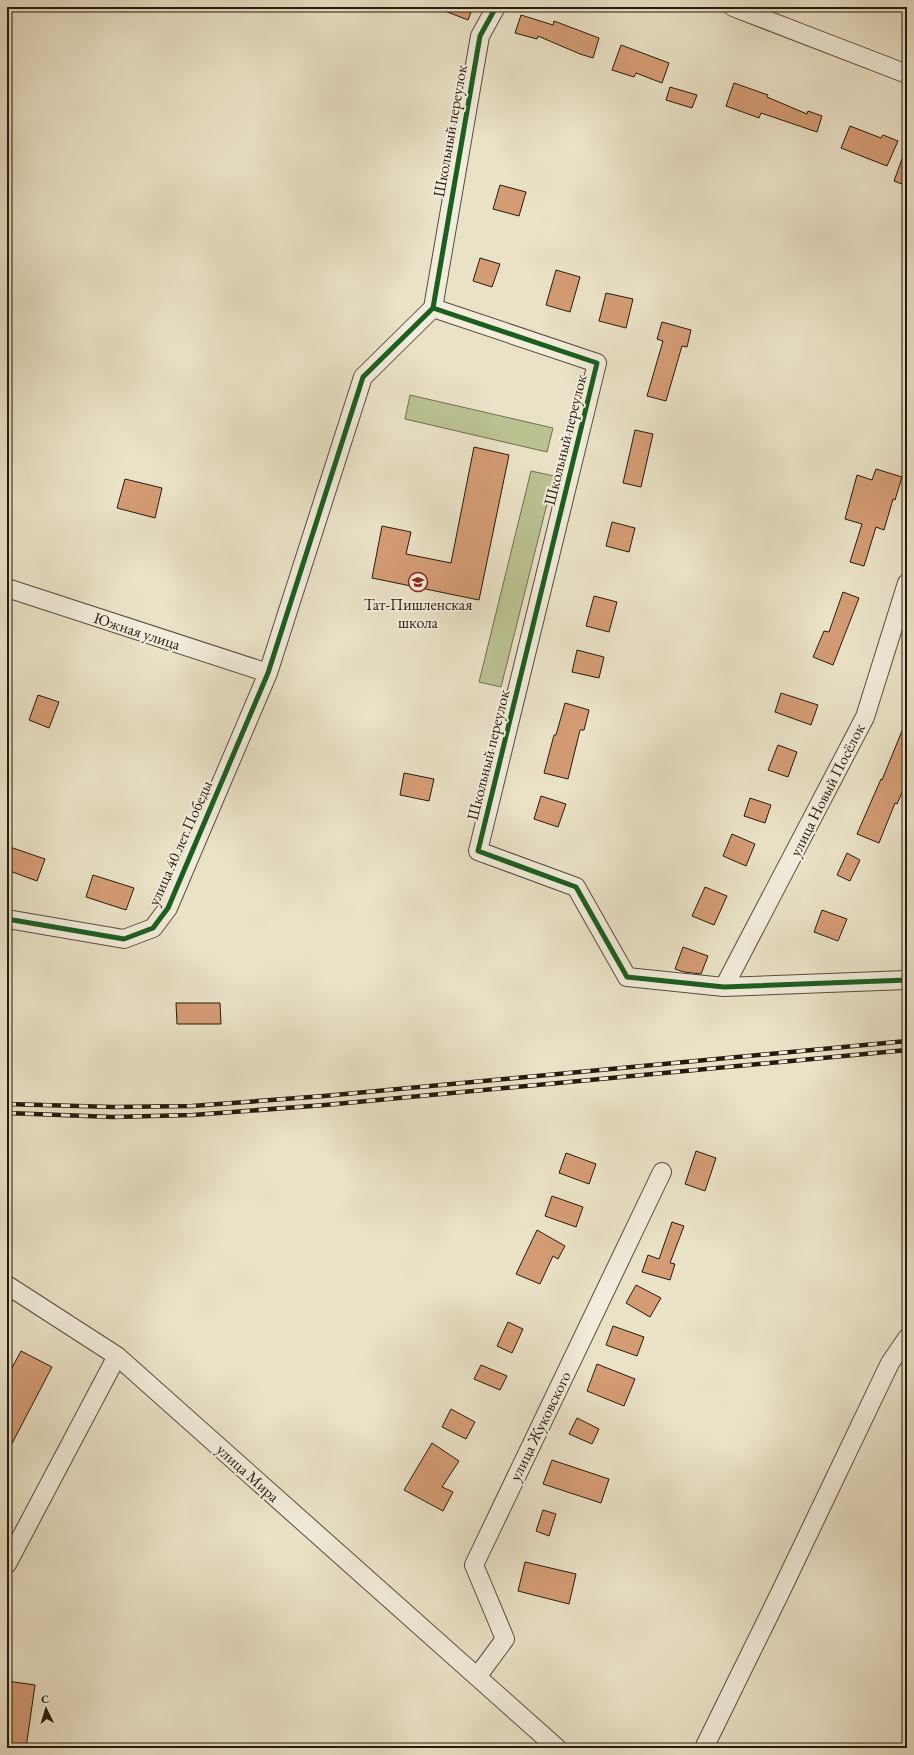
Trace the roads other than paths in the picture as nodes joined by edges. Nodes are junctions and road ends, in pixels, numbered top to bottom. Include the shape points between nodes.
1 (496, 7) edge
2 (733, 7) edge
3 (907, 74) edge
4 (433, 308) junction
5 (907, 583) edge
6 (7, 588) edge
7 (268, 673) junction
8 (7, 919) edge
9 (907, 980) edge
10 (724, 987) junction
11 (662, 1172) dead end
12 (7, 1285) edge
13 (907, 1338) edge
14 (117, 1356) junction
15 (7, 1564) edge
16 (477, 1677) junction
17 (557, 1748) edge
18 (704, 1748) edge

1 - 4 street, Школьный переулок via 480,36
2 - 3 street
4 - 7 street, улица 40 лет Победы via 363,377
4 - 10 street, Школьный переулок via 597,363 478,851 576,887 626,977
5 - 10 street, улица Новый Посёлок via 865,717
6 - 7 street, Южная улица
7 - 8 street, улица 40 лет Победы via 168,908 153,928 124,939
9 - 10 street
11 - 16 street, улица Жуковского via 474,1565 505,1639
12 - 14 street, улица Мира
13 - 18 street via 890,1363
14 - 15 street
14 - 16 street, улица Мира
16 - 17 street, улица Мира

